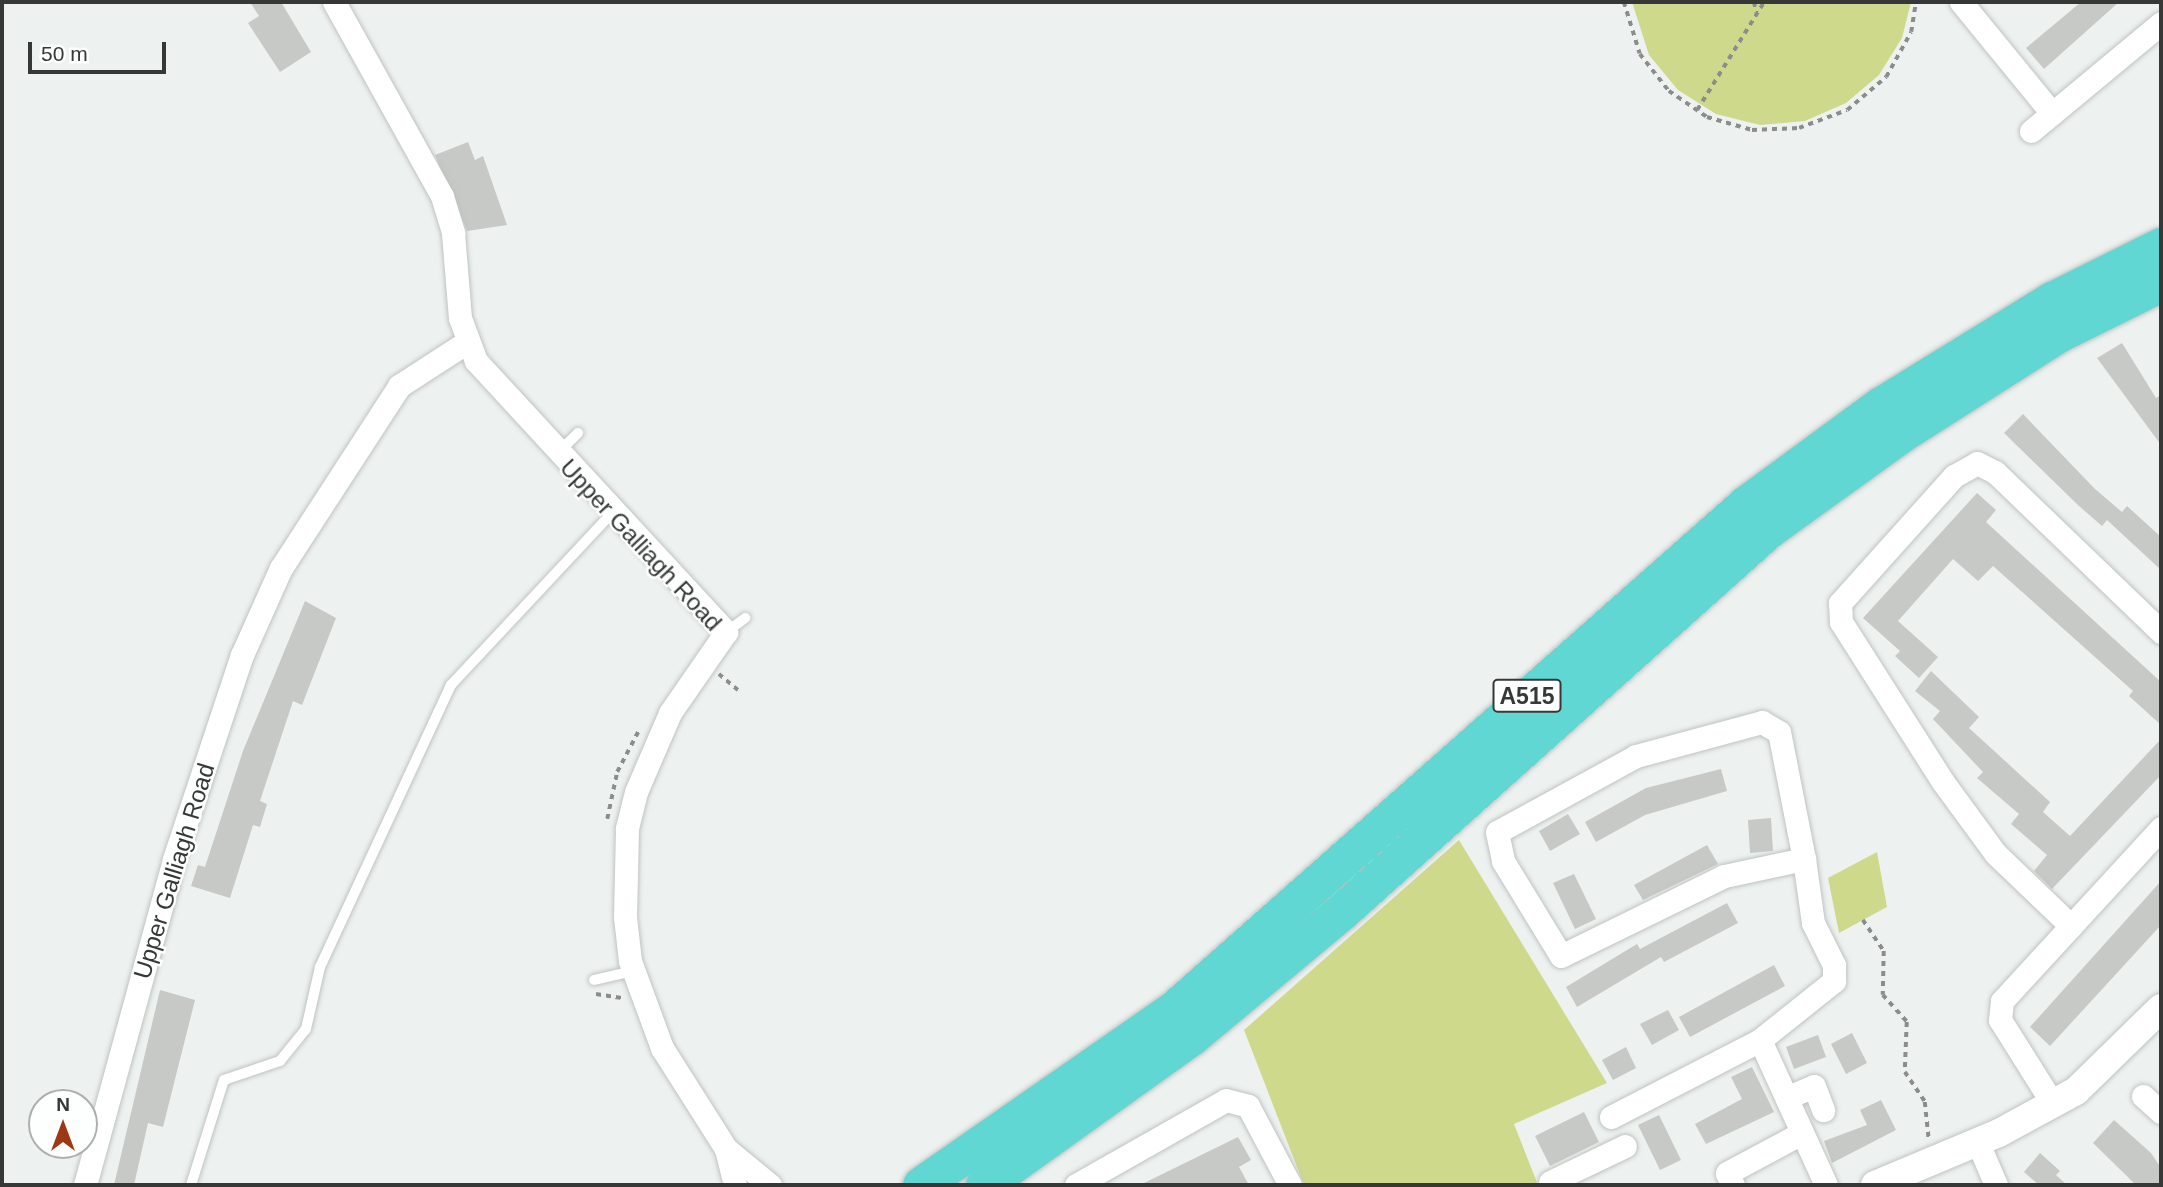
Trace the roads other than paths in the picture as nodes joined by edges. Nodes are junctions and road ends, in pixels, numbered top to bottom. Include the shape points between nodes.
1 (334, 2) edge
2 (1961, 2) edge
3 (2161, 23) edge
4 (2052, 113) junction
5 (2031, 131) dead end
6 (2161, 246) edge
7 (2161, 283) edge
8 (467, 342) junction
9 (578, 433) dead end
10 (557, 454) junction
11 (614, 511) junction
12 (745, 618) dead end
13 (726, 632) junction
14 (2161, 632) edge
15 (2161, 828) edge
16 (1804, 859) junction
17 (2071, 926) junction
18 (633, 971) junction
19 (594, 980) dead end
20 (2161, 1008) edge
21 (1760, 1040) junction
22 (2143, 1096) dead end
23 (1788, 1097) junction
24 (2053, 1104) junction
25 (1823, 1110) dead end
26 (2161, 1112) edge
27 (1802, 1133) junction
28 (1978, 1143) junction
29 (726, 1149) junction
30 (1550, 1182) dead end
31 (85, 1185) edge
32 (191, 1185) edge
33 (735, 1185) edge
34 (770, 1185) edge
35 (921, 1185) edge
36 (984, 1185) edge
37 (1077, 1185) edge
38 (1290, 1185) edge
39 (1733, 1185) edge
40 (1826, 1185) edge
41 (1875, 1185) edge
42 (1996, 1185) edge

1 - 8 street, Upper Galliagh Road via 442,196
2 - 4 street
3 - 4 street
4 - 5 street
6 - 35 highway, A515 via 2052,300 1881,405 1746,504 1173,1010
7 - 36 highway, A515 via 2046,341 1900,433 1768,530 1287,957 1139,1076
8 - 10 street, Upper Galliagh Road via 499,393
8 - 31 street, Upper Galliagh Road via 399,386 281,568 242,655 174,859
9 - 10 lane
10 - 11 street, Upper Galliagh Road
11 - 13 street, Upper Galliagh Road
11 - 32 lane via 451,685 320,967 306,1029 280,1060 224,1080
12 - 13 lane
13 - 18 street, Upper Galliagh Road via 670,713 636,792 625,869
14 - 17 street via 1995,472 1977,463 1954,476 1840,603 1841,622 1943,782 1995,853
15 - 17 street
16 - 16 street via 1779,732 1762,722 1636,755 1497,832 1503,861 1561,957 1724,876
16 - 21 street via 1812,923 1834,965 1834,981
17 - 24 street via 1999,1009
18 - 19 lane
18 - 29 street, Upper Galliagh Road via 662,1048
20 - 24 street via 2123,1051
21 - 23 street
21 - 30 street via 1606,1108 1628,1151
22 - 26 street
23 - 25 street via 1814,1086
23 - 27 street
24 - 28 street
27 - 39 street via 1727,1173
27 - 40 street
28 - 41 street
28 - 42 street
29 - 33 street, Upper Galliagh Road
29 - 34 street, Upper Galliagh Road
37 - 38 street via 1226,1100 1248,1106

